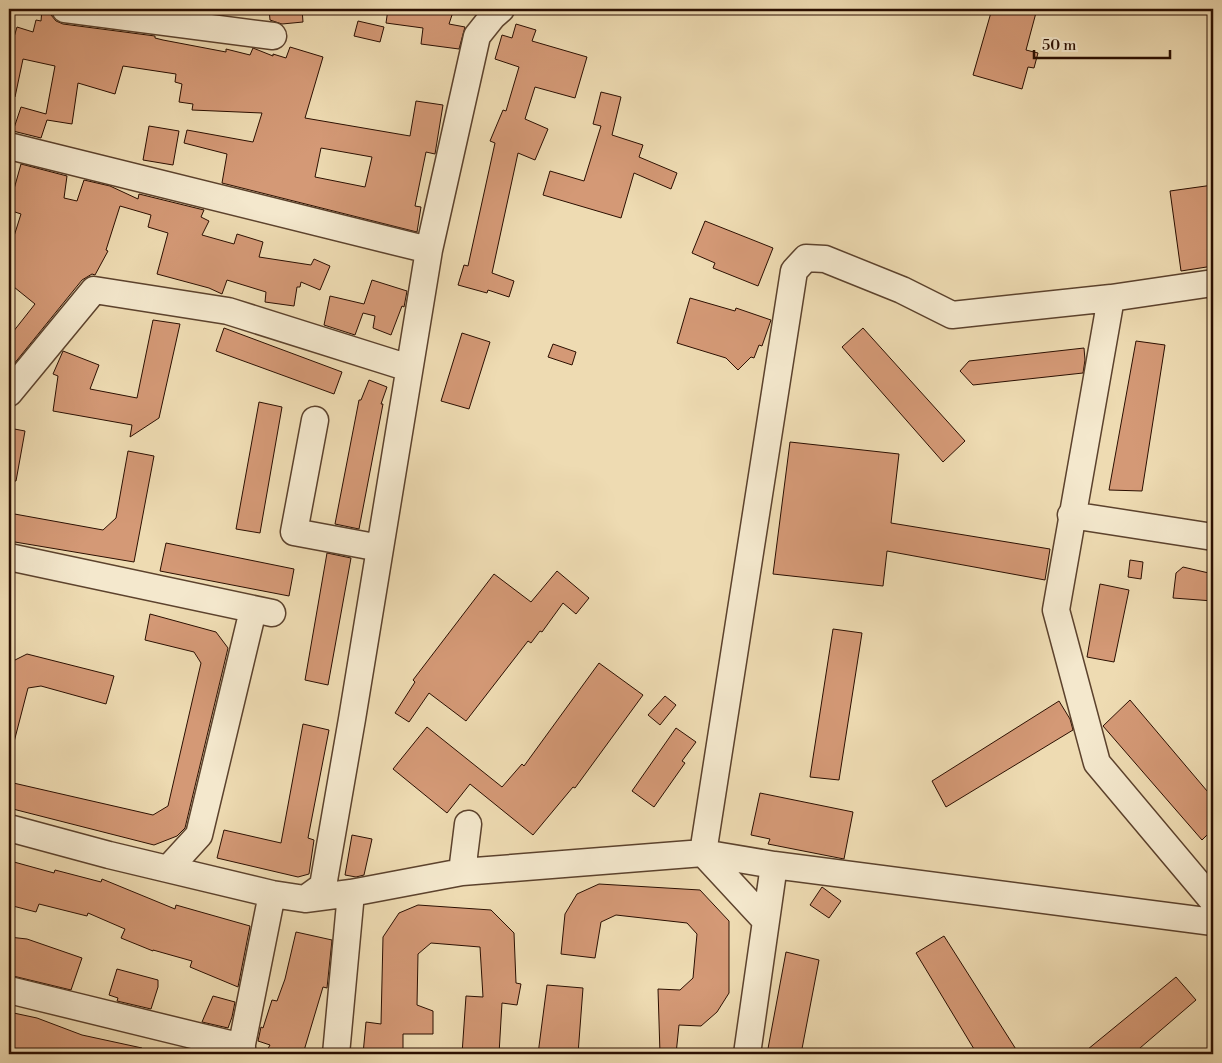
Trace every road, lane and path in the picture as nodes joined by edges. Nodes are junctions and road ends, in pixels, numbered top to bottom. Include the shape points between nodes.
1 (65, 9) edge
2 (493, 11) edge
3 (273, 36) dead end
4 (9, 146) edge
5 (429, 250) junction
6 (1213, 283) edge
7 (1111, 298) junction
8 (409, 368) junction
9 (9, 393) edge
10 (315, 420) dead end
11 (1071, 516) junction
12 (1213, 537) edge
13 (380, 548) junction
14 (10, 562) edge
15 (468, 824) dead end
16 (9, 828) edge
17 (703, 853) junction
18 (774, 865) junction
19 (168, 869) junction
20 (462, 872) junction
21 (351, 893) junction
22 (272, 894) junction
23 (305, 899) junction
24 (1213, 901) edge
25 (766, 921) junction
26 (1213, 922) edge
27 (9, 990) edge
28 (748, 1045) edge
29 (241, 1051) edge
30 (336, 1054) edge
31 (729, 1054) edge

1 - 3 street
2 - 5 street via 477,36
4 - 5 street
5 - 8 street
6 - 7 street
7 - 11 street
7 - 17 street via 952,315 902,290 825,259 806,258 794,271
8 - 9 street via 228,311 94,290
8 - 13 street
10 - 13 street via 294,532
11 - 12 street
11 - 24 street via 1056,610 1097,763
13 - 23 street via 323,886
14 - 19 street via 262,611 199,835
15 - 20 street
16 - 19 street
17 - 18 street
17 - 20 street
17 - 25 street
18 - 25 street
18 - 26 street
19 - 22 street
20 - 21 street
21 - 23 street
21 - 30 street
22 - 23 street
22 - 29 street
25 - 28 street
27 - 29 street
28 - 31 street

